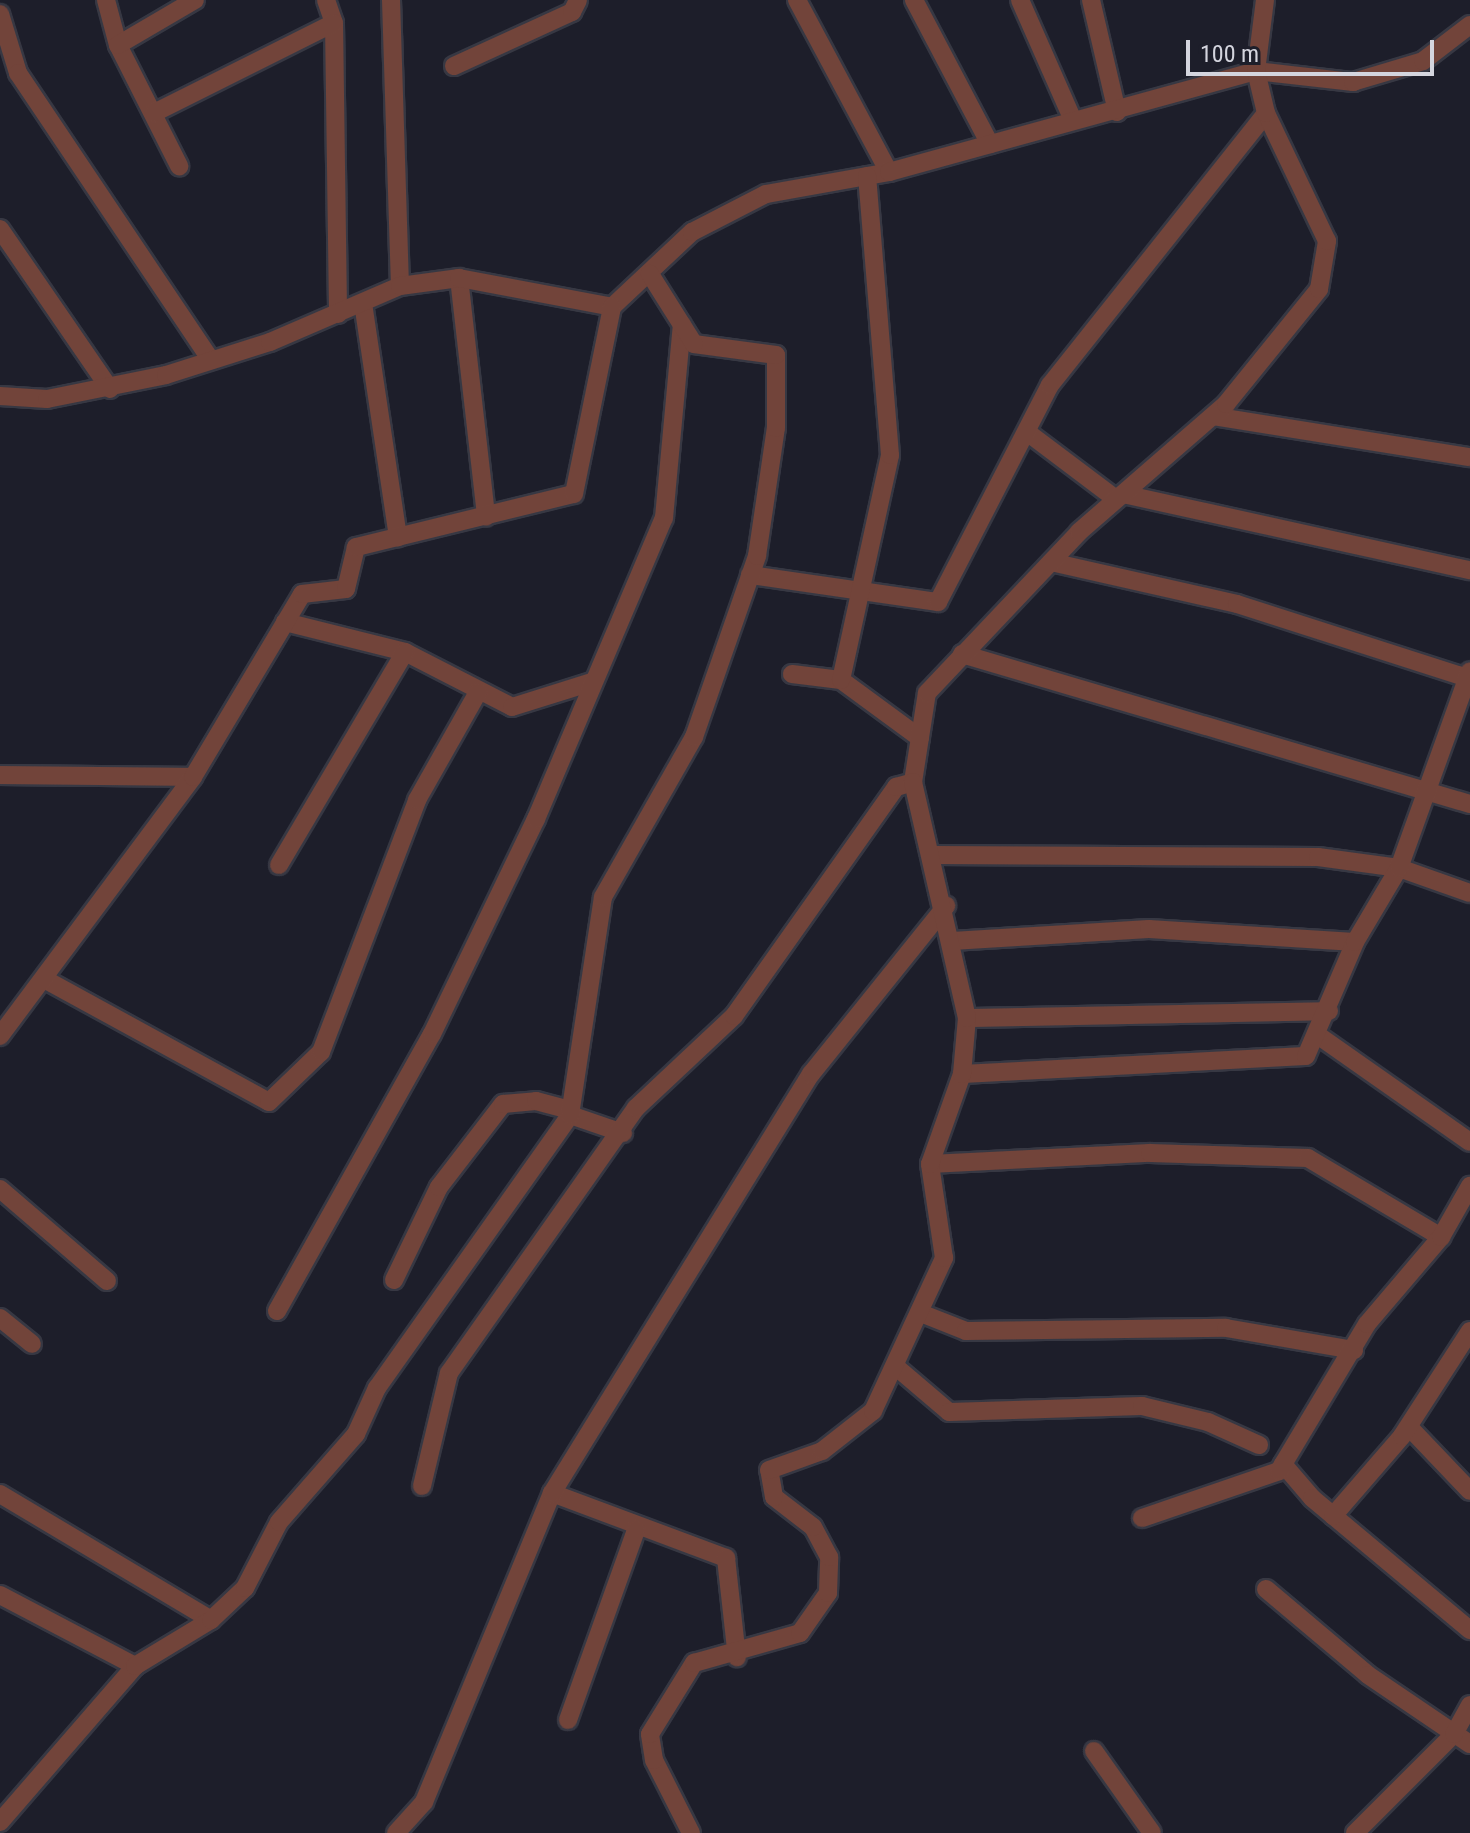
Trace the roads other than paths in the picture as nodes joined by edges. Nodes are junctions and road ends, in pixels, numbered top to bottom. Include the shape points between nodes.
1 (106, 0) edge
2 (195, 0) edge
3 (326, 0) edge
4 (392, 0) edge
5 (578, 0) edge
6 (797, 0) edge
7 (914, 0) edge
8 (1020, 0) edge
9 (1091, 0) edge
10 (1265, 0) edge
11 (0, 14) edge
12 (334, 23) junction
13 (1470, 25) edge
14 (118, 45) junction
15 (454, 66) dead end
16 (1256, 71) junction
17 (1117, 112) junction
18 (154, 113) junction
19 (1266, 113) junction
20 (1072, 118) junction
21 (990, 144) junction
22 (179, 166) dead end
23 (889, 172) junction
24 (867, 176) junction
25 (0, 229) edge
26 (650, 274) junction
27 (459, 278) junction
28 (400, 286) junction
29 (363, 303) junction
30 (612, 307) junction
31 (338, 314) junction
32 (682, 323) junction
33 (211, 360) junction
34 (110, 389) junction
35 (0, 396) edge
36 (1213, 416) junction
37 (1027, 432) junction
38 (1470, 457) edge
39 (1120, 496) junction
40 (486, 516) junction
41 (398, 537) junction
42 (1051, 562) junction
43 (1470, 570) edge
44 (750, 575) junction
45 (866, 587) junction
46 (285, 622) junction
47 (405, 652) junction
48 (962, 654) junction
49 (792, 674) dead end
50 (1469, 676) edge
51 (841, 680) junction
52 (592, 682) junction
53 (478, 692) junction
54 (920, 738) junction
55 (0, 775) edge
56 (193, 777) junction
57 (913, 782) junction
58 (1429, 787) junction
59 (1470, 804) edge
60 (932, 855) junction
61 (279, 865) dead end
62 (1399, 868) junction
63 (1470, 893) edge
64 (946, 906) junction
65 (952, 941) junction
66 (1355, 942) junction
67 (46, 980) junction
68 (1329, 1011) junction
69 (967, 1018) junction
70 (0, 1036) edge
71 (1319, 1036) junction
72 (962, 1074) junction
73 (570, 1112) junction
74 (623, 1133) junction
75 (1470, 1142) edge
76 (930, 1164) junction
77 (1470, 1186) edge
78 (0, 1189) edge
79 (1441, 1237) junction
80 (394, 1280) dead end
81 (107, 1281) dead end
82 (277, 1311) dead end
83 (923, 1314) junction
84 (0, 1318) edge
85 (1470, 1331) edge
86 (32, 1344) dead end
87 (1354, 1350) junction
88 (895, 1366) junction
89 (1409, 1427) junction
90 (1259, 1445) dead end
91 (1283, 1464) junction
92 (422, 1486) dead end
93 (1470, 1491) edge
94 (552, 1493) junction
95 (0, 1494) edge
96 (1333, 1516) junction
97 (1142, 1518) dead end
98 (636, 1530) junction
99 (1266, 1589) dead end
100 (0, 1595) edge
101 (211, 1620) junction
102 (1470, 1630) edge
103 (737, 1657) junction
104 (135, 1666) junction
105 (1470, 1705) edge
106 (568, 1720) dead end
107 (1462, 1739) edge
108 (1094, 1751) dead end
109 (0, 1822) edge
110 (396, 1833) edge
111 (691, 1833) edge
112 (1152, 1833) edge
113 (1355, 1833) edge

1 - 14 street
2 - 14 street
3 - 12 street
4 - 28 street
5 - 15 street via 572,12
6 - 23 street
7 - 21 street
8 - 20 street
9 - 17 street
10 - 16 street
11 - 33 street via 18,73
12 - 18 street
12 - 31 street
13 - 16 street via 1423,61 1353,82
14 - 18 street
16 - 17 street
16 - 19 street
17 - 20 street
18 - 22 street
19 - 36 street via 1327,241 1319,289
19 - 37 street via 1050,385
20 - 21 street
21 - 23 street
23 - 24 street
24 - 26 street via 736,207 692,232
24 - 45 street via 890,455
25 - 34 street
26 - 30 street
26 - 32 street
27 - 28 street
27 - 30 street
27 - 40 street
28 - 29 street
29 - 31 street
29 - 41 street
30 - 40 street via 574,494
31 - 33 street
32 - 44 street via 694,344 708,349 776,355 776,428
32 - 52 street via 664,518
33 - 34 street
34 - 35 street via 47,399
36 - 38 street
36 - 39 street
37 - 39 street
37 - 45 street via 938,602
39 - 42 street
39 - 43 street
40 - 41 street
41 - 46 street via 356,547 346,589 302,594
42 - 48 street
42 - 50 street via 1237,604
44 - 45 street
44 - 73 street via 694,737 603,897
45 - 51 street
46 - 47 street
46 - 56 street
47 - 53 street
47 - 61 street
48 - 54 street via 927,693
48 - 58 street
49 - 51 street
50 - 58 street
51 - 54 street
52 - 53 street via 512,707
52 - 82 street via 432,1034
53 - 67 street via 417,800 321,1052 269,1102
54 - 57 street
55 - 56 street
56 - 67 street
57 - 60 street
57 - 74 street via 896,787 734,1016 654,1088
58 - 59 street
58 - 62 street
60 - 62 street via 1318,857
60 - 64 street
62 - 63 street
62 - 66 street
64 - 65 street
64 - 94 street via 811,1074
65 - 66 street via 1149,929
65 - 69 street
66 - 68 street
67 - 70 street
68 - 69 street
68 - 71 street
69 - 72 street
71 - 72 street via 1306,1056
71 - 75 street
72 - 76 street
73 - 74 street
73 - 80 street via 536,1101 503,1104 439,1187
73 - 101 street via 377,1388 356,1434 279,1522 245,1588
74 - 92 street via 449,1373
76 - 79 street via 1150,1153 1308,1158
76 - 83 street via 944,1258
77 - 79 street
78 - 81 street
79 - 87 street
83 - 87 street via 966,1331 1226,1328
83 - 88 street
84 - 86 street
85 - 89 street
87 - 91 street
88 - 90 street via 949,1412 1142,1406 1208,1422
88 - 103 street via 873,1411 822,1451 769,1470 774,1497 813,1527 829,1557 828,1593 800,1633
89 - 93 street
89 - 96 street
91 - 96 street
91 - 97 street
94 - 98 street
94 - 110 street via 424,1802
95 - 101 street
96 - 102 street
98 - 103 street via 726,1558
98 - 106 street
99 - 107 street via 1368,1675
100 - 104 street
101 - 104 street
103 - 111 street via 694,1663 650,1734 654,1760
104 - 109 street
105 - 107 street
107 - 113 street
108 - 112 street

